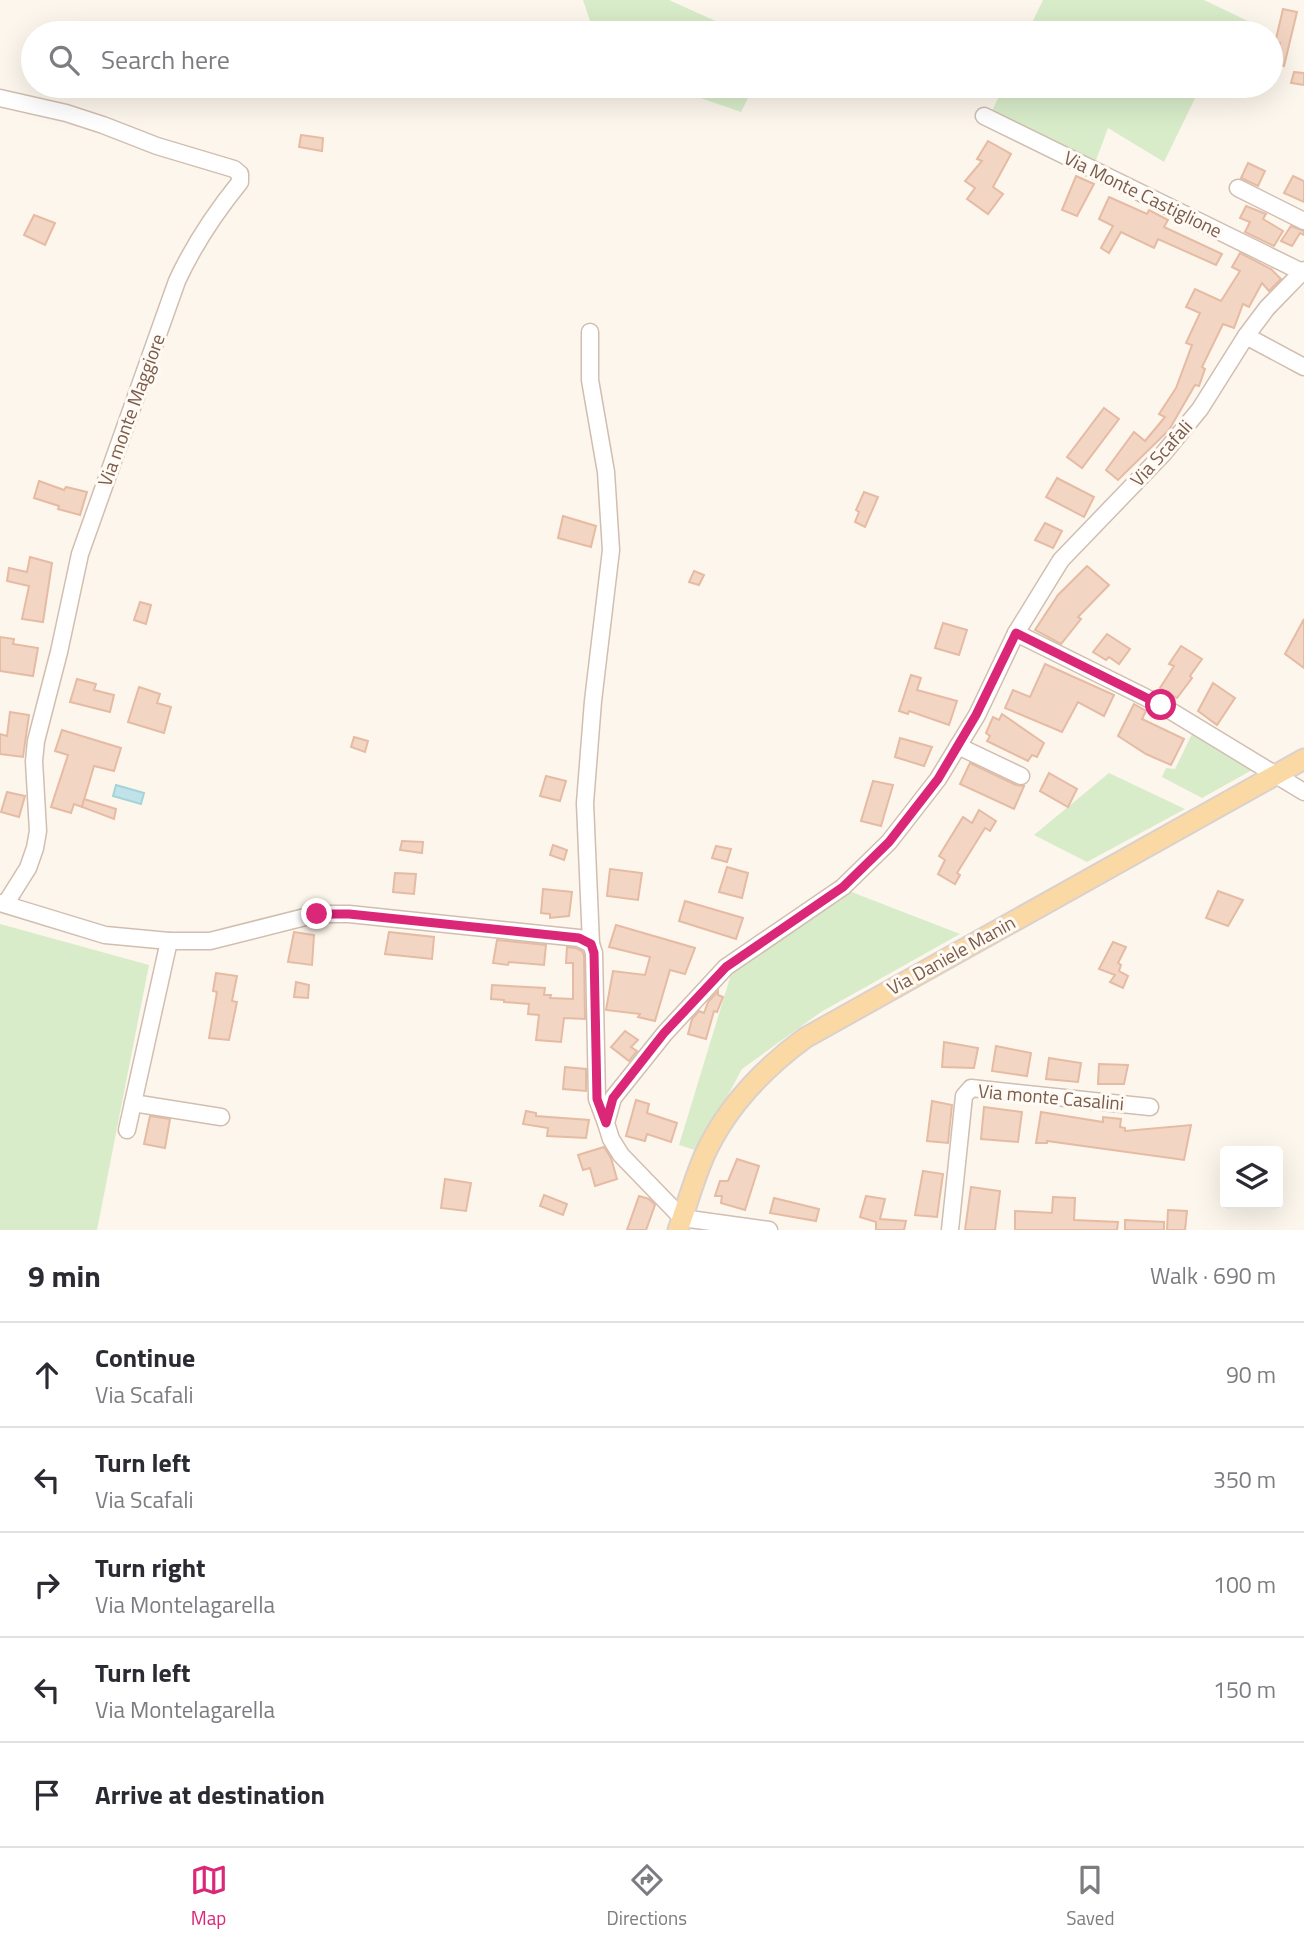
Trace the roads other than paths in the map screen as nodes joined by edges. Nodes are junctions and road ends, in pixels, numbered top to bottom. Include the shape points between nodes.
1 (0, 98) edge
2 (984, 116) dead end
3 (1238, 188) dead end
4 (1304, 221) edge
5 (1303, 271) edge
6 (590, 332) dead end
7 (1246, 336) junction
8 (1304, 367) edge
9 (1016, 633) junction
10 (958, 746) junction
11 (1304, 759) edge
12 (1275, 775) junction
13 (1021, 776) dead end
14 (1304, 792) edge
15 (3, 903) edge
16 (169, 941) junction
17 (591, 944) junction
18 (133, 1103) junction
19 (1150, 1107) dead end
20 (221, 1117) dead end
21 (606, 1123) junction
22 (127, 1130) dead end
23 (680, 1224) edge
24 (769, 1230) edge
25 (950, 1230) edge

1 - 15 street, Via monte Maggiore via 103,125 240,174 240,182 212,216 177,281 80,554 36,741 35,848 28,868
2 - 5 street, Via Monte Castiglione
3 - 4 street
5 - 7 street, Via Scafali
6 - 17 street via 590,380 606,472 611,550 585,803
7 - 8 street
7 - 9 street, Via Scafali via 1200,409 1163,454 1061,560
9 - 10 street, Via Scafali
9 - 12 street via 1161,705
10 - 13 street
10 - 21 street, Via Scafali via 889,842 843,887 726,967 664,1033 613,1098
11 - 12 main road, Via Daniele Manin
12 - 14 street
12 - 23 main road, Via Daniele Manin via 805,1038 765,1072 724,1118 704,1156
15 - 16 street via 105,935
16 - 17 street via 210,941 317,914 349,914 579,938
16 - 18 street
17 - 21 street via 597,1099
18 - 20 street
18 - 22 street
19 - 25 street, Via monte Casalini via 971,1088 964,1096
21 - 23 street via 621,1155
23 - 24 street

